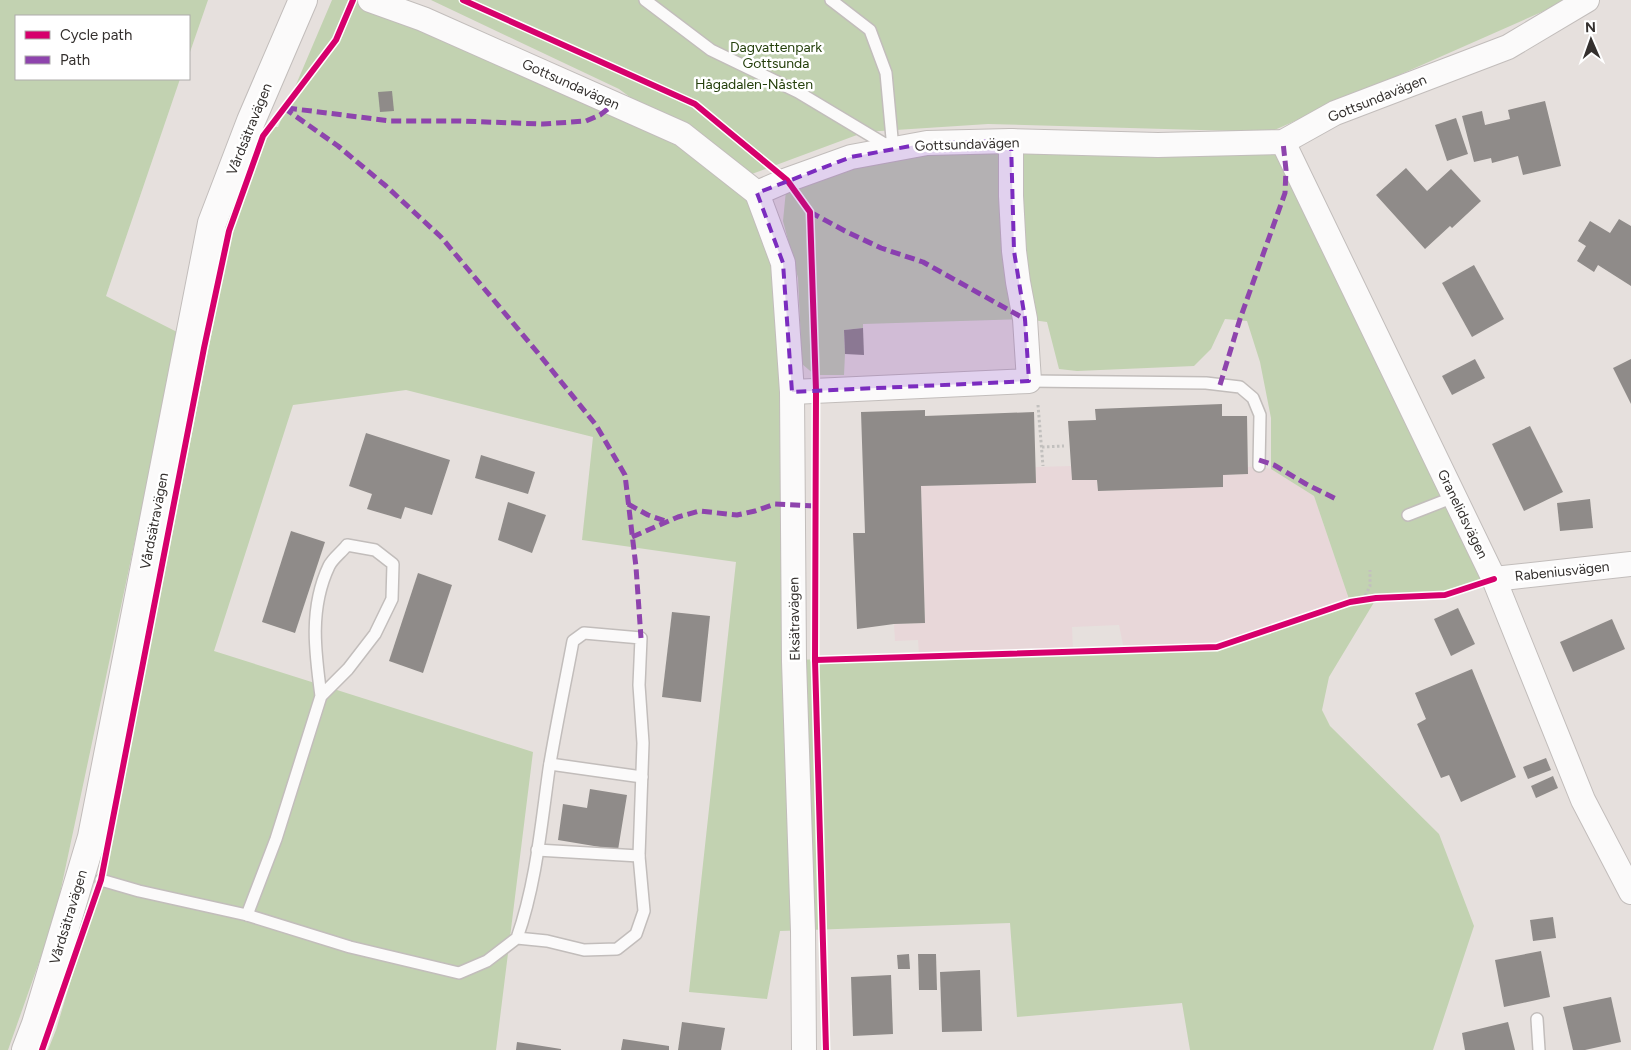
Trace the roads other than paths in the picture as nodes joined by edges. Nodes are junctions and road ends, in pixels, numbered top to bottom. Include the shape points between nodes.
1 (303, 0) edge
2 (370, 0) edge
3 (645, 0) edge
4 (831, 0) edge
5 (1587, 0) edge
6 (1011, 141) junction
7 (1283, 142) junction
8 (893, 149) junction
9 (757, 193) junction
10 (1029, 380) junction
11 (792, 392) junction
12 (1259, 466) dead end
13 (1454, 497) junction
14 (1408, 515) dead end
15 (1631, 564) edge
16 (1494, 579) junction
17 (321, 696) junction
18 (550, 764) junction
19 (642, 776) junction
20 (537, 850) junction
21 (639, 856) junction
22 (101, 880) dead end
23 (1631, 892) edge
24 (247, 915) junction
25 (517, 938) junction
26 (1537, 1019) dead end
27 (26, 1050) edge
28 (804, 1050) edge
29 (1540, 1050) edge

1 - 27 street, Vårdsätravägen via 212,223 92,837
2 - 9 street, Gottsundavägen via 423,19 682,134
3 - 8 lane via 711,50 798,92
4 - 8 lane via 870,30 886,72
5 - 7 street, Gottsundavägen via 1508,48 1335,113
6 - 7 street, Gottsundavägen via 1158,145
6 - 8 street, Gottsundavägen via 927,143
6 - 10 street via 1014,251 1026,319
7 - 13 street, Granelidsvägen
8 - 9 street, Gottsundavägen via 851,157
9 - 11 street, Eksätravägen via 783,263
10 - 11 street
10 - 12 lane via 1188,382 1240,387 1253,398 1260,415
11 - 28 street, Eksätravägen via 794,660
13 - 14 lane
13 - 16 street, Granelidsvägen
15 - 16 street, Rabeniusvägen
16 - 23 street, Granelidsvägen via 1583,800
17 - 17 lane via 348,669 375,634 392,599 392,564 375,550 347,545 330,564 317,603 315,650
17 - 24 lane via 276,839
18 - 19 lane
18 - 19 lane via 573,641 584,633 641,638
18 - 20 lane
19 - 21 lane
20 - 21 lane
20 - 25 lane
21 - 25 lane via 644,911 636,934 618,949 584,950
22 - 24 lane
24 - 25 lane via 350,947 459,973 487,961
26 - 29 lane

